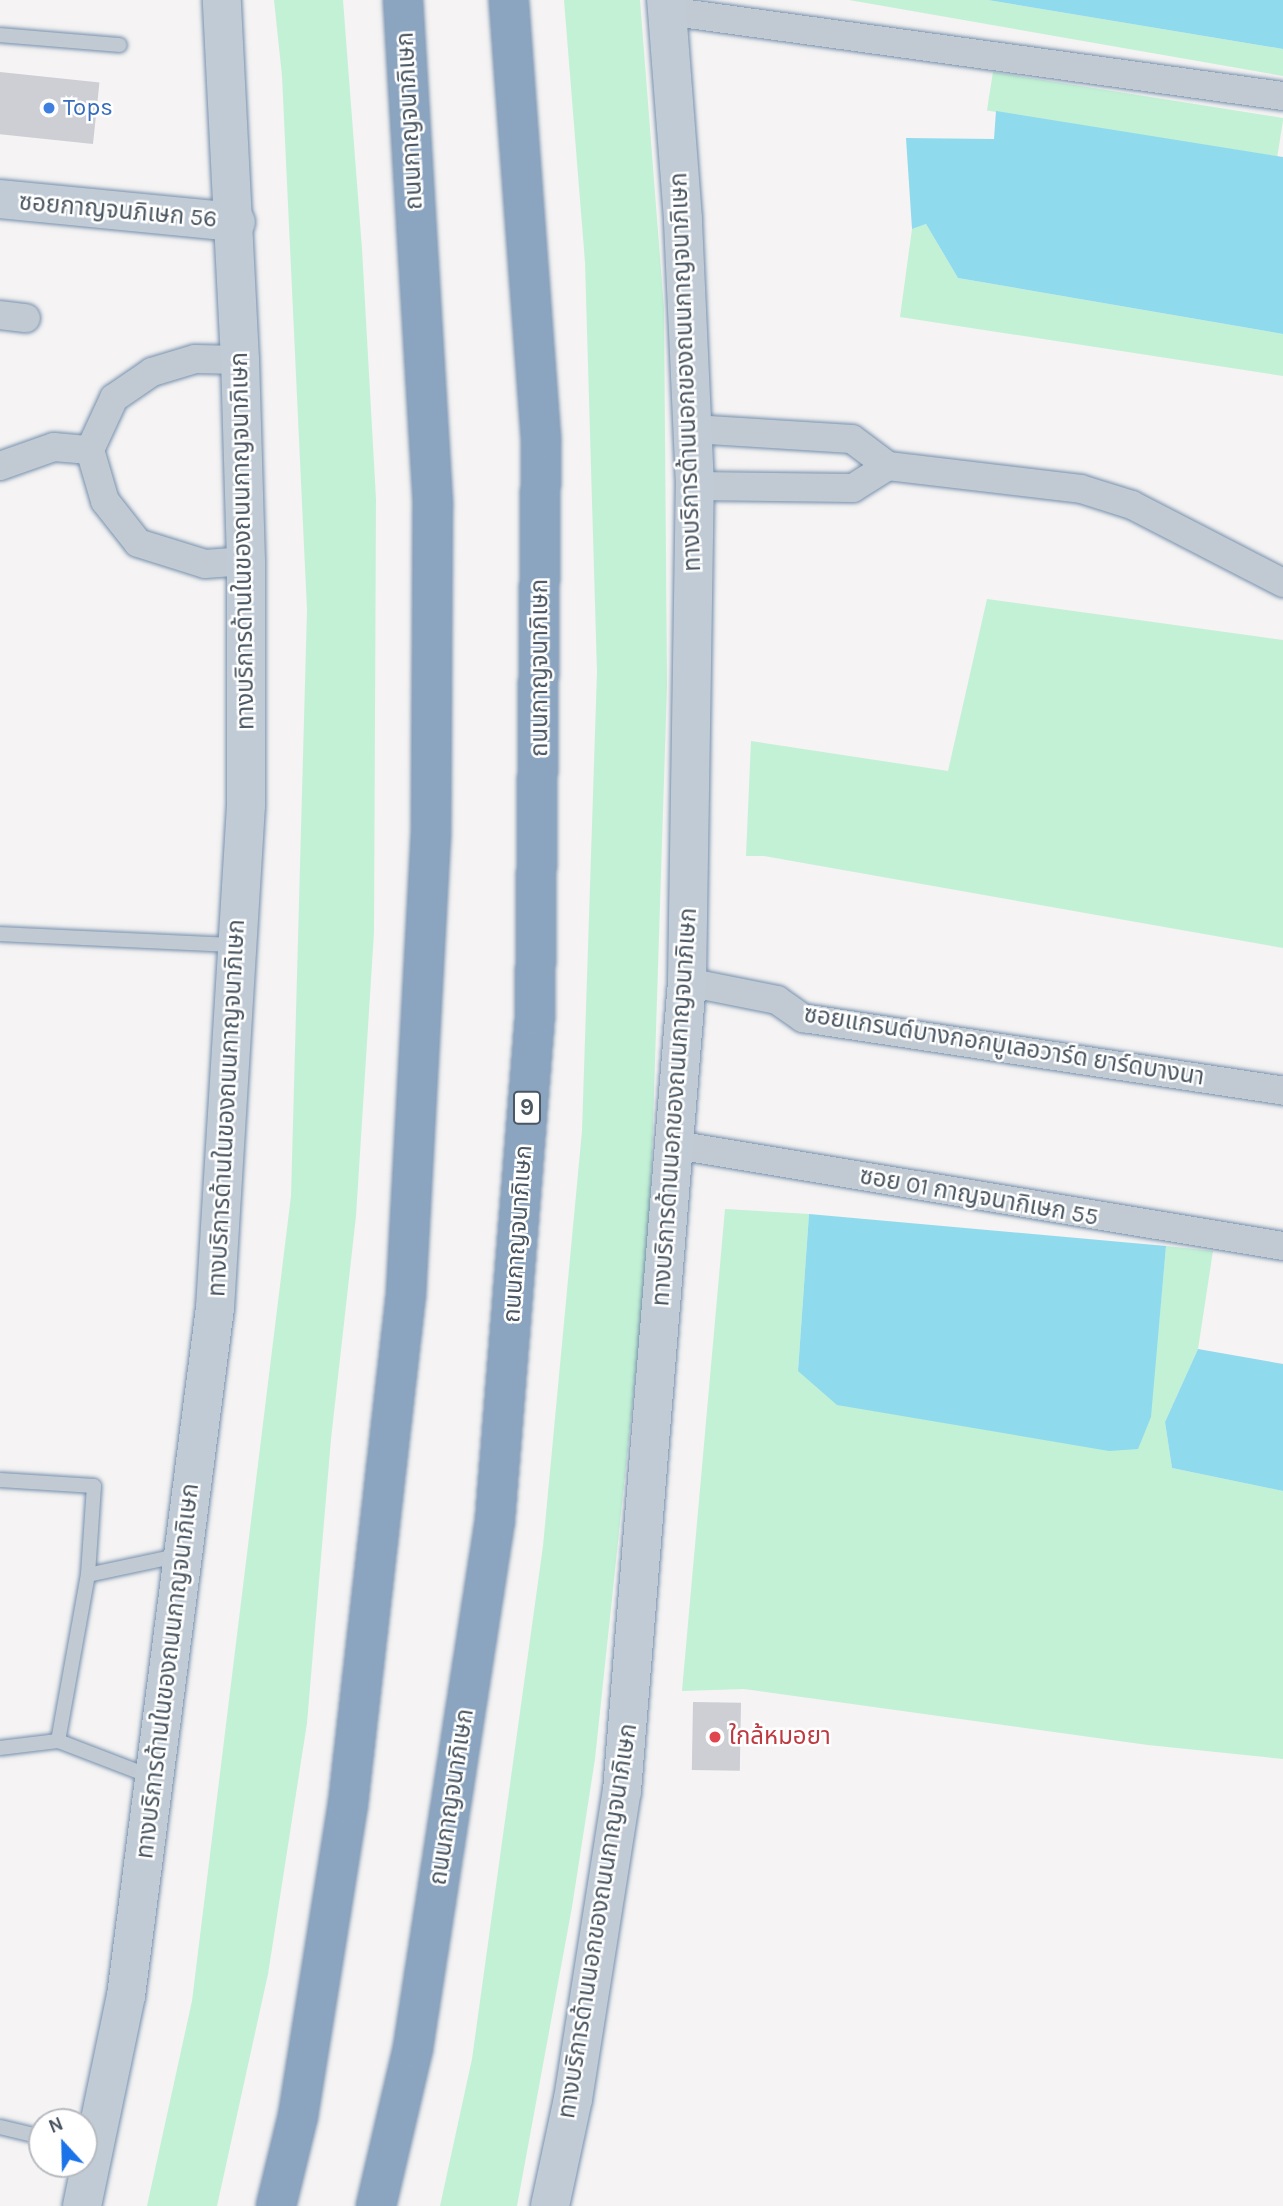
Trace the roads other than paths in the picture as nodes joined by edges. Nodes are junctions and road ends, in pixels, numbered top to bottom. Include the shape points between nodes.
1 (222, 0) edge
2 (403, 0) edge
3 (509, 0) edge
4 (666, 6) edge
5 (0, 35) edge
6 (120, 45) dead end
7 (1283, 96) edge
8 (0, 199) edge
9 (236, 222) junction
10 (240, 360) junction
11 (693, 429) junction
12 (90, 450) junction
13 (0, 466) edge
14 (888, 466) junction
15 (695, 486) junction
16 (246, 561) junction
17 (1283, 583) edge
18 (0, 934) edge
19 (237, 945) junction
20 (687, 982) junction
21 (1283, 1091) edge
22 (676, 1145) junction
23 (1283, 1246) edge
24 (0, 1480) edge
25 (183, 1554) junction
26 (88, 1575) junction
27 (58, 1741) junction
28 (0, 1748) edge
29 (154, 1777) junction
30 (98, 2114) edge
31 (0, 2127) edge
32 (28, 2134) edge
33 (86, 2178) edge
34 (82, 2206) edge
35 (276, 2206) edge
36 (376, 2206) edge
37 (550, 2206) edge

1 - 9 main road, ทางบริการด้านในของถนนกาญจนาภิเษก
2 - 35 highway, ถนนกาญจนาภิเษก via 433,505 431,834 406,1294 348,1804 298,2116
3 - 36 highway, ถนนกาญจนาภิเษก / 9 via 541,439 535,1014 495,1520 413,2048
4 - 7 street
4 - 11 main road, ทางบริการด้านนอกของถนนกาญจนาภิเษก
5 - 6 lane
8 - 9 main road, ซอยกาญจนภิเษก 56
9 - 10 main road, ทางบริการด้านในของถนนกาญจนาภิเษก
10 - 12 street via 195,359 152,372 114,398
10 - 16 main road, ทางบริการด้านในของถนนกาญจนาภิเษก
11 - 14 street via 852,439
11 - 15 main road, ทางบริการด้านนอกของถนนกาญจนาภิเษก
12 - 13 street via 54,447
12 - 16 street via 105,500 138,543 205,564
14 - 15 street via 853,488
14 - 17 street via 1081,489 1132,505
15 - 20 main road, ทางบริการด้านนอกของถนนกาญจนาภิเษก
16 - 19 main road, ทางบริการด้านในของถนนกาญจนาภิเษก via 246,805
18 - 19 lane
19 - 25 main road, ทางบริการด้านในของถนนกาญจนาภิเษก via 215,1308
20 - 21 street, ซอยแกรนด์บางกอกบูเลอวาร์ด ยาร์ดบางนา via 777,1000 803,1018
20 - 22 main road, ทางบริการด้านนอกของถนนกาญจนาภิเษก
22 - 23 street, ซอย 01 กาญจนากิเษก 55
22 - 37 main road, ทางบริการด้านนอกของถนนกาญจนาภิเษก via 622,1791 573,2099
24 - 26 lane via 94,1486
25 - 26 lane
25 - 29 main road, ทางบริการด้านในของถนนกาญจนาภิเษก
26 - 27 lane
27 - 28 lane
27 - 29 lane
29 - 30 main road, ทางบริการด้านในของถนนกาญจนาภิเษก via 125,1996
31 - 32 lane
33 - 34 main road, ทางบริการด้านในของถนนกาญจนาภิเษก

